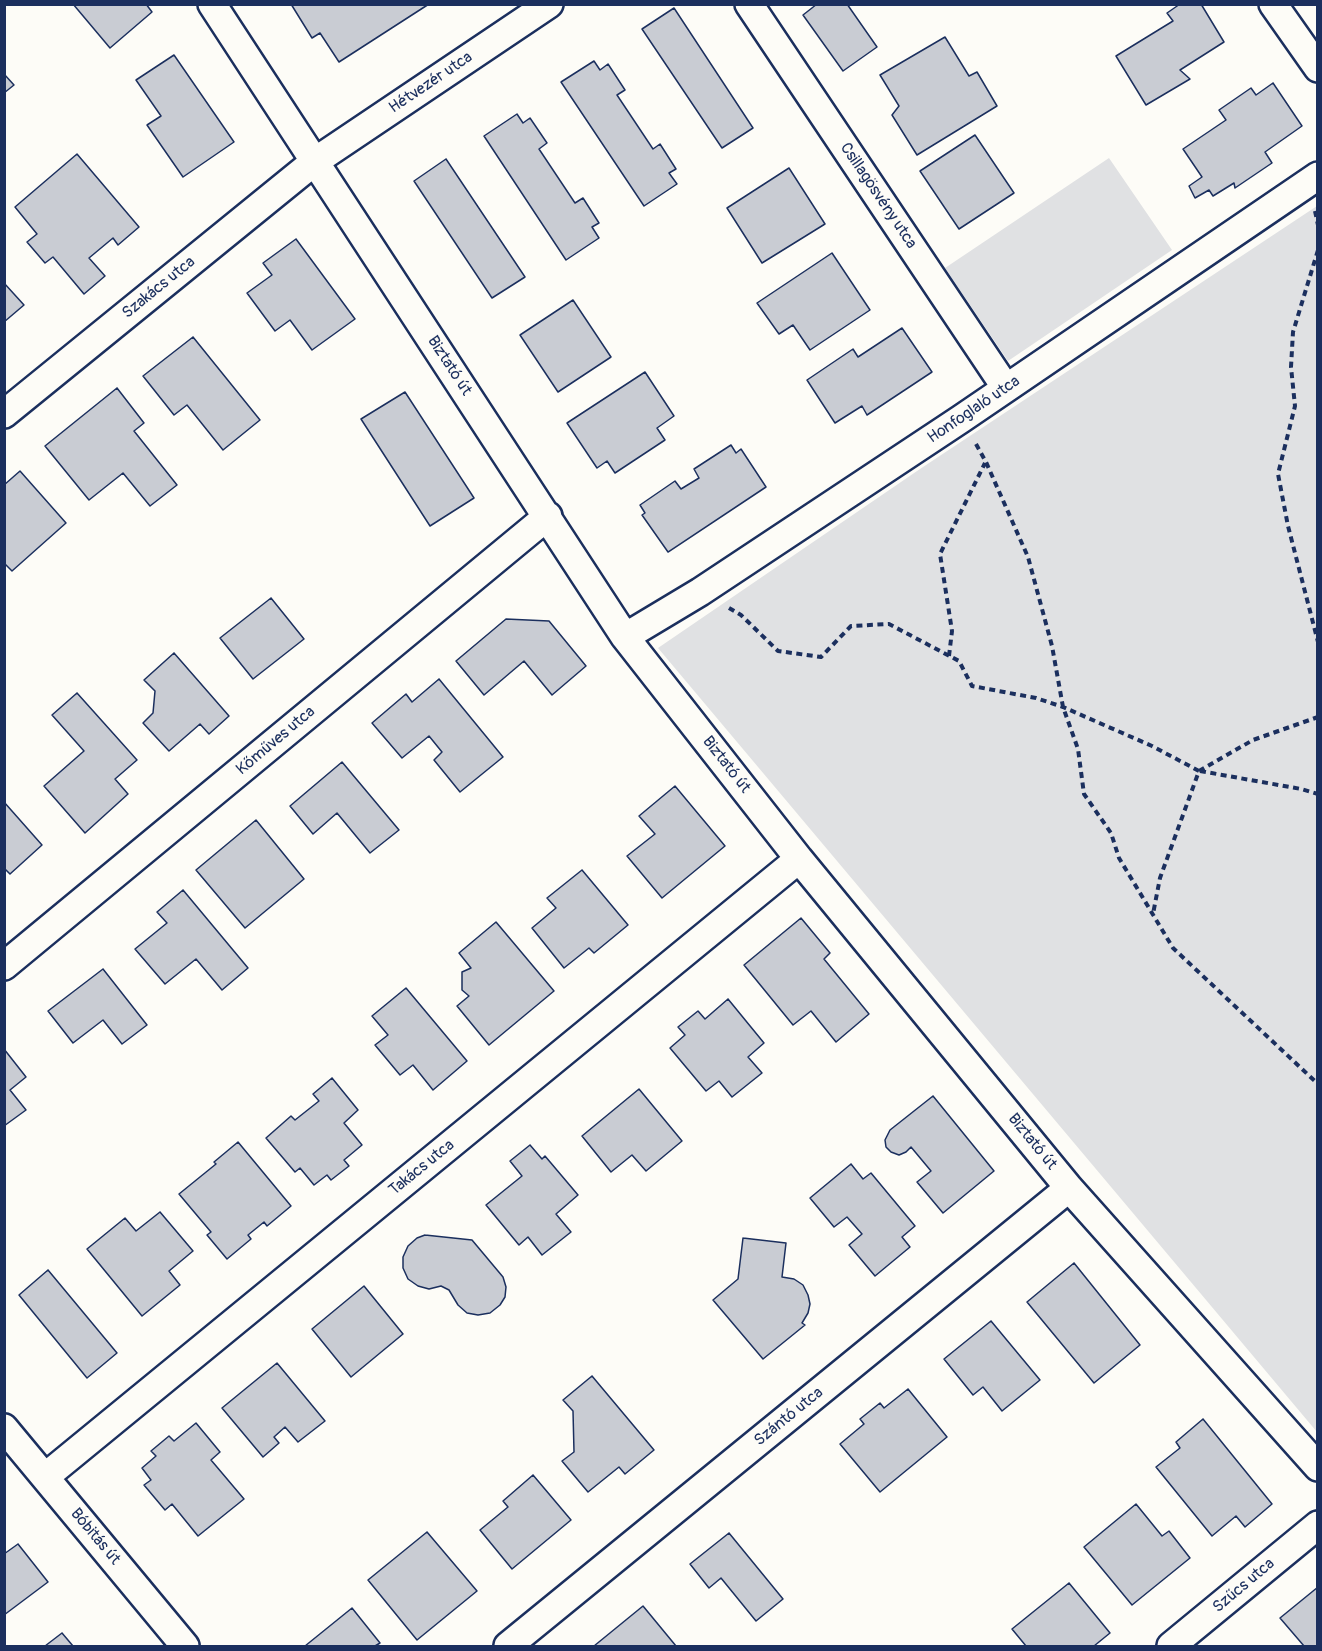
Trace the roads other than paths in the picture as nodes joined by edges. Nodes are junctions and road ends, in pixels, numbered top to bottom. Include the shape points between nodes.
1 (212, 4) edge
2 (549, 4) edge
3 (749, 4) edge
4 (1273, 4) edge
5 (1317, 68) edge
6 (314, 162) junction
7 (1317, 176) edge
8 (1006, 388) junction
9 (4, 414) edge
10 (548, 516) junction
11 (625, 637) junction
12 (799, 859) junction
13 (4, 966) edge
14 (1070, 1188) junction
15 (4, 1428) edge
16 (1317, 1467) edge
17 (45, 1477) junction
18 (1317, 1525) edge
19 (185, 1647) edge
20 (508, 1647) edge
21 (1171, 1647) edge

1 - 6 street, Biztató út
2 - 6 street, Hétvezér utca
3 - 8 street, Csillagösvény utca
4 - 5 street
6 - 9 street, Szakács utca
6 - 10 street, Biztató út
7 - 8 street, Honfoglaló utca
8 - 11 street, Honfoglaló utca via 700,592
10 - 11 street, Biztató út
10 - 13 street, Kőműves utca
11 - 12 street, Biztató út
12 - 14 street, Biztató út
12 - 17 street, Takács utca
14 - 16 street, Biztató út
14 - 20 street, Szántó utca
15 - 17 street, Bóbitás út
17 - 19 street, Bóbitás út
18 - 21 street, Szűcs utca

